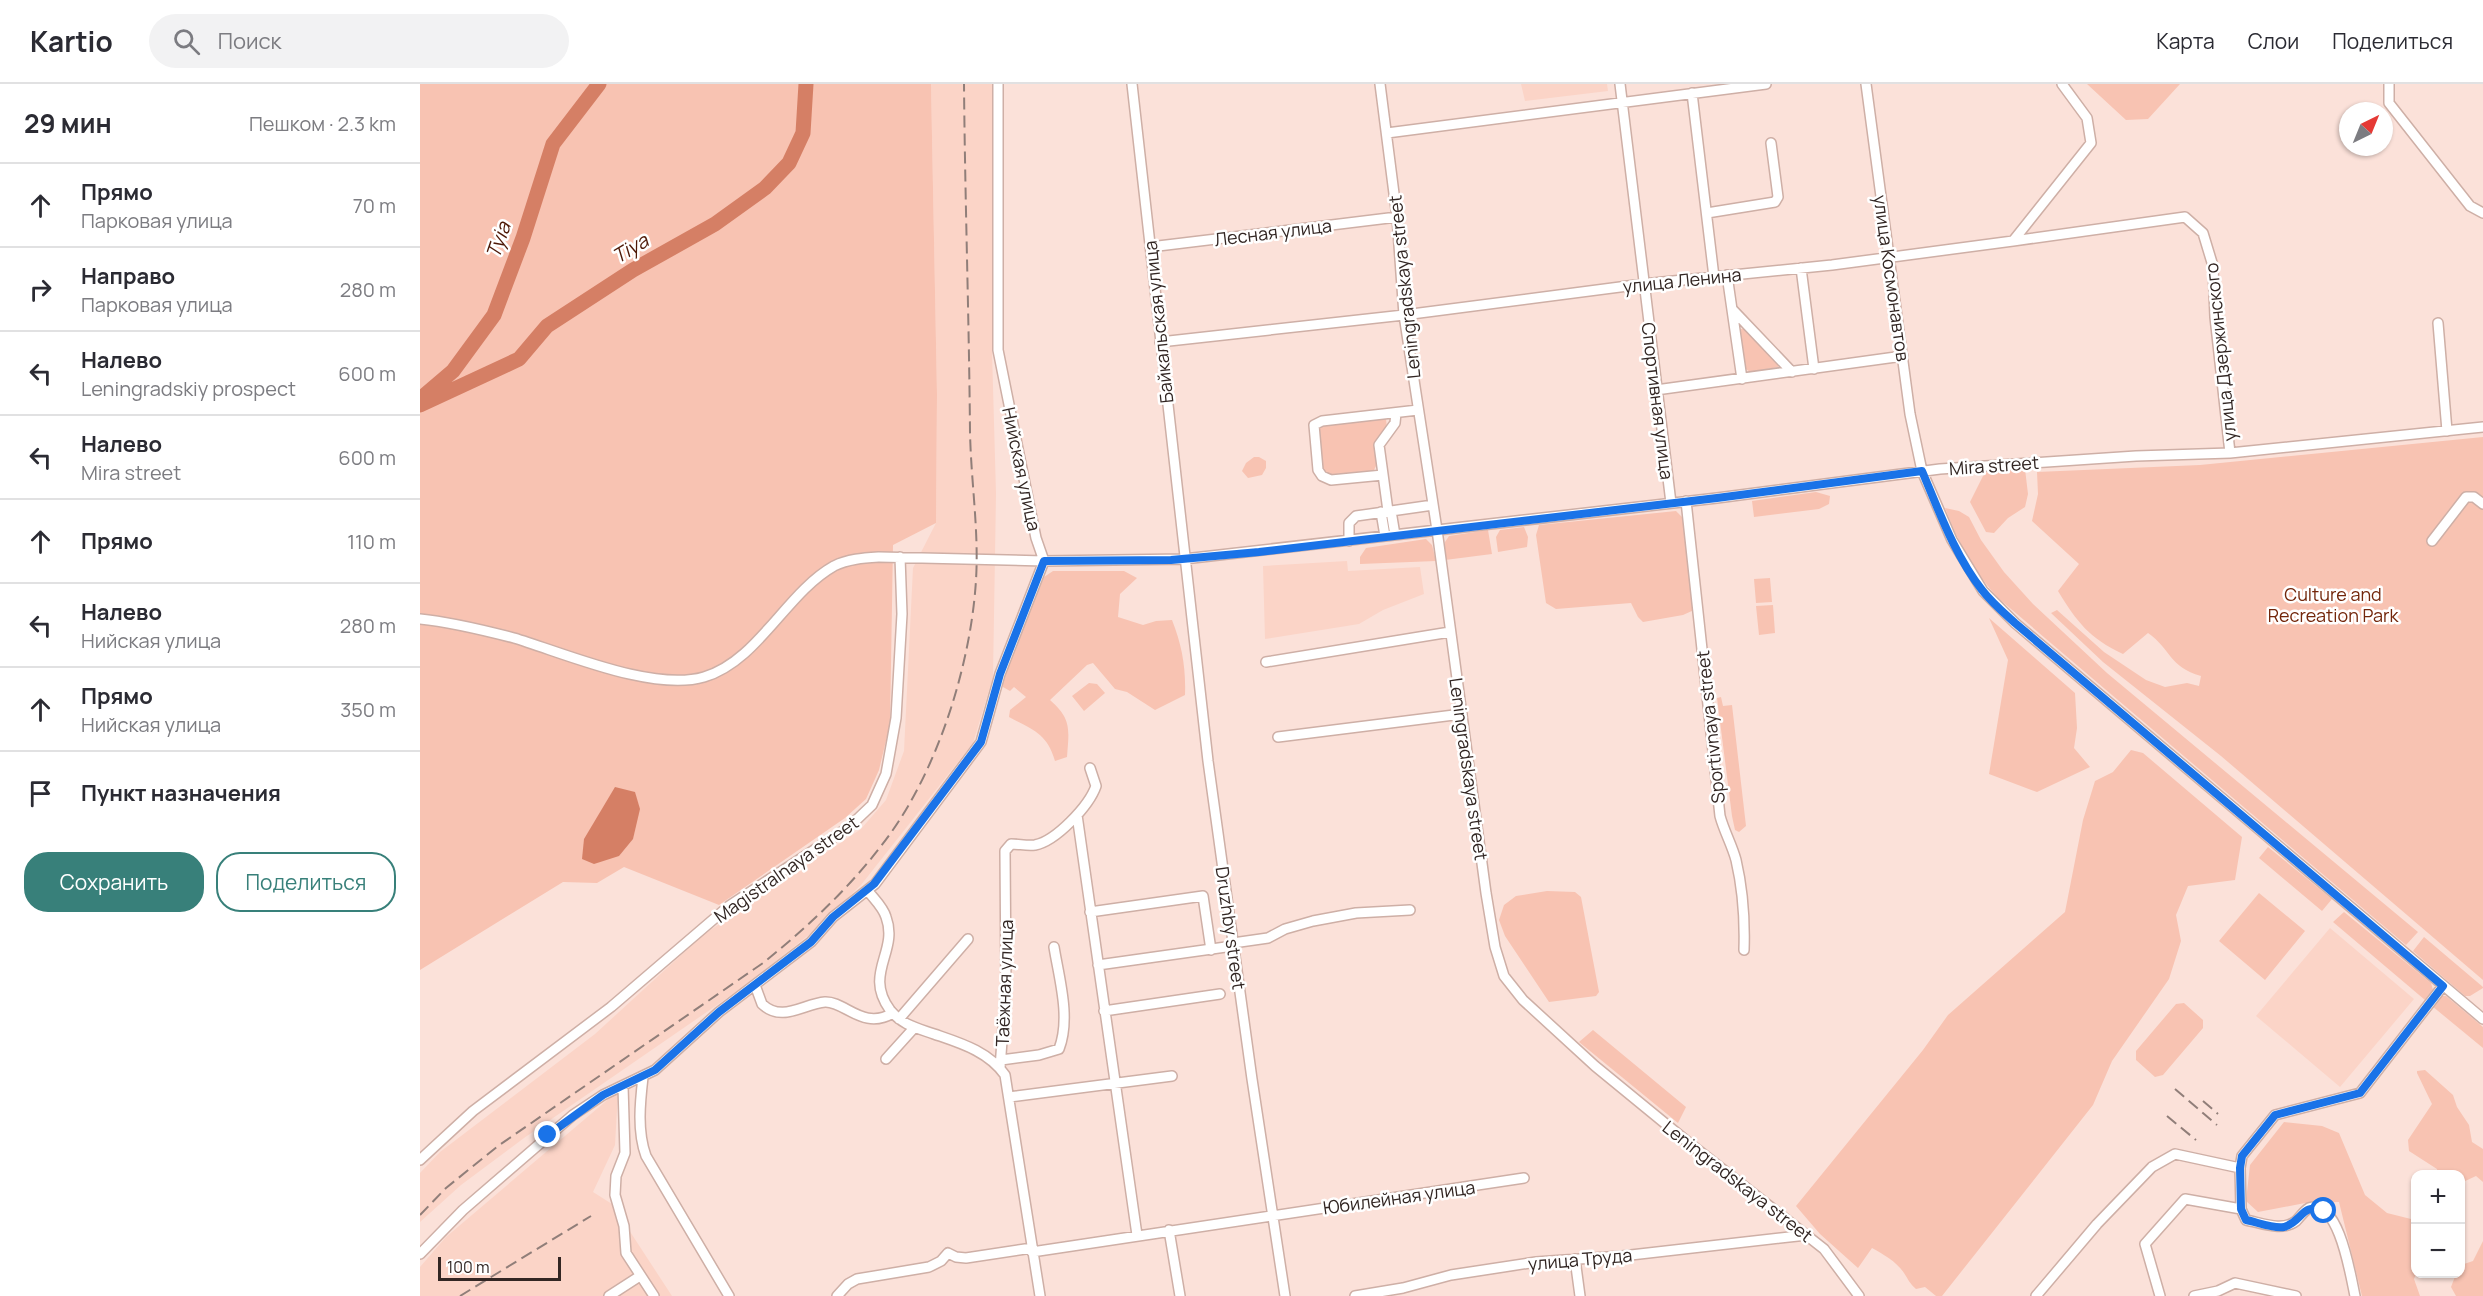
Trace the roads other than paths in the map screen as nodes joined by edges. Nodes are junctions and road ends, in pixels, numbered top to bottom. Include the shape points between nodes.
1 (998, 84) edge
2 (1132, 84) edge
3 (1380, 84) edge
4 (1620, 84) edge
5 (1766, 84) edge
6 (1866, 84) edge
7 (2062, 84) edge
8 (2389, 84) edge
9 (1692, 93) junction
10 (1622, 102) junction
11 (1387, 133) junction
12 (1771, 143) dead end
13 (1707, 213) junction
14 (2483, 213) edge
15 (1397, 216) junction
16 (2013, 241) junction
17 (1150, 247) junction
18 (1889, 257) junction
19 (1801, 268) junction
20 (1727, 275) junction
21 (1714, 277) junction
22 (1643, 284) junction
23 (1732, 309) junction
24 (1404, 315) junction
25 (2438, 322) dead end
26 (1160, 342) junction
27 (1903, 356) junction
28 (1814, 369) junction
29 (1792, 372) junction
30 (1742, 379) junction
31 (1656, 390) junction
32 (1418, 410) junction
33 (1396, 413) junction
34 (2483, 427) edge
35 (2447, 431) junction
36 (2230, 453) junction
37 (1922, 471) junction
38 (1383, 475) junction
39 (1686, 501) junction
40 (1671, 503) junction
41 (2483, 504) edge
42 (1433, 505) junction
43 (1387, 511) junction
44 (1437, 530) junction
45 (1390, 536) junction
46 (1349, 541) junction
47 (2432, 542) dead end
48 (900, 557) junction
49 (1184, 559) junction
50 (1044, 561) junction
51 (420, 619) edge
52 (1450, 632) junction
53 (1266, 663) dead end
54 (1462, 714) junction
55 (1278, 737) dead end
56 (1089, 768) dead end
57 (1077, 815) junction
58 (868, 891) junction
59 (1410, 909) dead end
60 (1090, 912) junction
61 (968, 939) dead end
62 (1233, 945) junction
63 (1054, 947) dead end
64 (1210, 950) junction
65 (1744, 950) dead end
66 (1098, 965) junction
67 (755, 985) junction
68 (2443, 986) junction
69 (1220, 994) dead end
70 (1104, 1011) junction
71 (896, 1016) junction
72 (2483, 1019) edge
73 (914, 1028) junction
74 (886, 1059) dead end
75 (1000, 1064) junction
76 (1172, 1076) dead end
77 (644, 1077) junction
78 (1115, 1085) junction
79 (622, 1086) junction
80 (1009, 1096) junction
81 (420, 1160) edge
82 (2240, 1168) junction
83 (1524, 1178) dead end
84 (2241, 1209) junction
85 (1273, 1214) junction
86 (1169, 1230) junction
87 (1137, 1235) junction
88 (1807, 1235) junction
89 (1032, 1250) junction
90 (420, 1254) edge
91 (1575, 1260) junction
92 (640, 1275) junction
93 (609, 1296) edge
94 (654, 1296) edge
95 (729, 1296) edge
96 (837, 1296) edge
97 (1040, 1296) edge
98 (1180, 1296) edge
99 (1286, 1296) edge
100 (1354, 1296) edge
101 (1580, 1296) edge
102 (1859, 1296) edge
103 (2036, 1296) edge
104 (2160, 1296) edge
105 (2194, 1296) edge
106 (2296, 1296) edge
107 (2355, 1296) edge

1 - 50 street, Нийская улица via 998,350
2 - 17 street, Байкальская улица
3 - 11 street, Leningradskaya street
4 - 10 street, Спортивная улица
5 - 9 street
6 - 18 street, улица Космонавтов
7 - 16 street via 2087,118 2091,142
8 - 14 street via 2389,103 2470,206
9 - 10 street
9 - 13 street
10 - 11 street
10 - 22 street, Спортивная улица
11 - 15 street, Leningradskaya street
12 - 13 street via 1778,197 1775,202
13 - 21 street
15 - 17 street, Лесная улица
15 - 24 street, Leningradskaya street
16 - 18 street, улица Ленина
16 - 36 street, улица Дзержинского via 2185,218 2203,233 2213,266
17 - 26 street, Байкальская улица
18 - 19 street, улица Ленина
18 - 27 street, улица Космонавтов
19 - 20 street, улица Ленина
19 - 28 street
20 - 21 street, улица Ленина
20 - 23 street
21 - 22 street, улица Ленина
22 - 24 street, улица Ленина
22 - 31 street, Спортивная улица
23 - 29 street
23 - 30 street
24 - 26 street, улица Ленина
24 - 32 street, Leningradskaya street
25 - 35 street
26 - 49 street, Байкальская улица
27 - 28 street
27 - 37 street, улица Космонавтов
28 - 29 street
29 - 30 street
30 - 31 street
31 - 40 street, Спортивная улица
32 - 33 street
32 - 42 street, Leningradskaya street
33 - 38 street via 1395,423 1379,445
33 - 38 street via 1320,421 1313,427 1318,470 1325,478
34 - 35 street, Mira street
35 - 36 street, Mira street
36 - 37 street, Mira street
37 - 39 street, Mira street
37 - 68 street, улица Космонавтов via 1962,559 1994,603
38 - 43 street
39 - 40 street, Mira street
39 - 65 street, Sportivnaya street via 1720,816 1736,858 1745,914
40 - 44 street, Mira street
41 - 47 street via 2474,497 2466,497
42 - 43 street
42 - 44 street, Leningradskaya street
43 - 45 street
43 - 46 street via 1351,520
44 - 45 street, Mira street
44 - 52 street, Leningradskaya street
45 - 46 street, Mira street
46 - 49 street, Mira street
48 - 50 street, Mira street
48 - 51 street, Mira street via 859,559 834,566 740,657 718,672 687,681 620,671 513,638
48 - 81 street, Magistralnaya street via 902,614 896,718 886,774 872,805 849,826 729,906 611,1007 473,1111
49 - 50 street, Mira street
49 - 62 street, Druzhby street
50 - 58 street via 1000,674 981,742
52 - 53 street
52 - 54 street, Leningradskaya street
54 - 55 street
54 - 88 street, Leningradskaya street via 1495,947 1504,976 1569,1044
56 - 57 street, Таёжная улица via 1096,786
57 - 60 street
57 - 75 street, Таёжная улица via 1045,842 1011,844 1005,851 1006,987
58 - 67 street
58 - 71 street via 886,917 889,938 879,981 883,998
59 - 62 street via 1324,919
60 - 64 street via 1203,896
60 - 66 street
61 - 71 street
62 - 64 street
62 - 85 street, Druzhby street
63 - 75 street via 1063,1014 1059,1049
64 - 66 street
66 - 70 street
67 - 71 street via 762,1004 775,1012 824,1002 861,1017
67 - 77 street
68 - 72 street, улица Космонавтов
68 - 82 street via 2360,1093 2275,1115 2242,1156
69 - 70 street
70 - 78 street
71 - 73 street
73 - 74 street
73 - 75 street via 972,1048
75 - 80 street, Таёжная улица
76 - 78 street
77 - 79 street
77 - 95 street via 640,1116 645,1156
78 - 80 street
78 - 87 street
79 - 90 street via 590,1103 548,1135
79 - 92 street via 626,1153 616,1176 615,1194 626,1253
80 - 89 street, Таёжная улица
82 - 84 street
82 - 103 street via 2175,1154 2152,1167
83 - 85 street, Юбилейная улица
84 - 104 street via 2185,1199 2145,1244
84 - 107 street via 2246,1220 2281,1227 2294,1223 2307,1209 2324,1211 2333,1218 2340,1234
85 - 86 street, Юбилейная улица
85 - 99 street, Druzhby street
86 - 87 street, Юбилейная улица
86 - 98 street
87 - 89 street, Юбилейная улица
88 - 91 street, улица Труда
88 - 102 street, Leningradskaya street via 1839,1266
89 - 96 street, Юбилейная улица via 966,1258 948,1253 929,1267 853,1281
89 - 97 street, Таёжная улица
91 - 100 street, улица Труда via 1450,1275
91 - 101 street
92 - 93 street
92 - 94 street
105 - 106 street via 2235,1283

